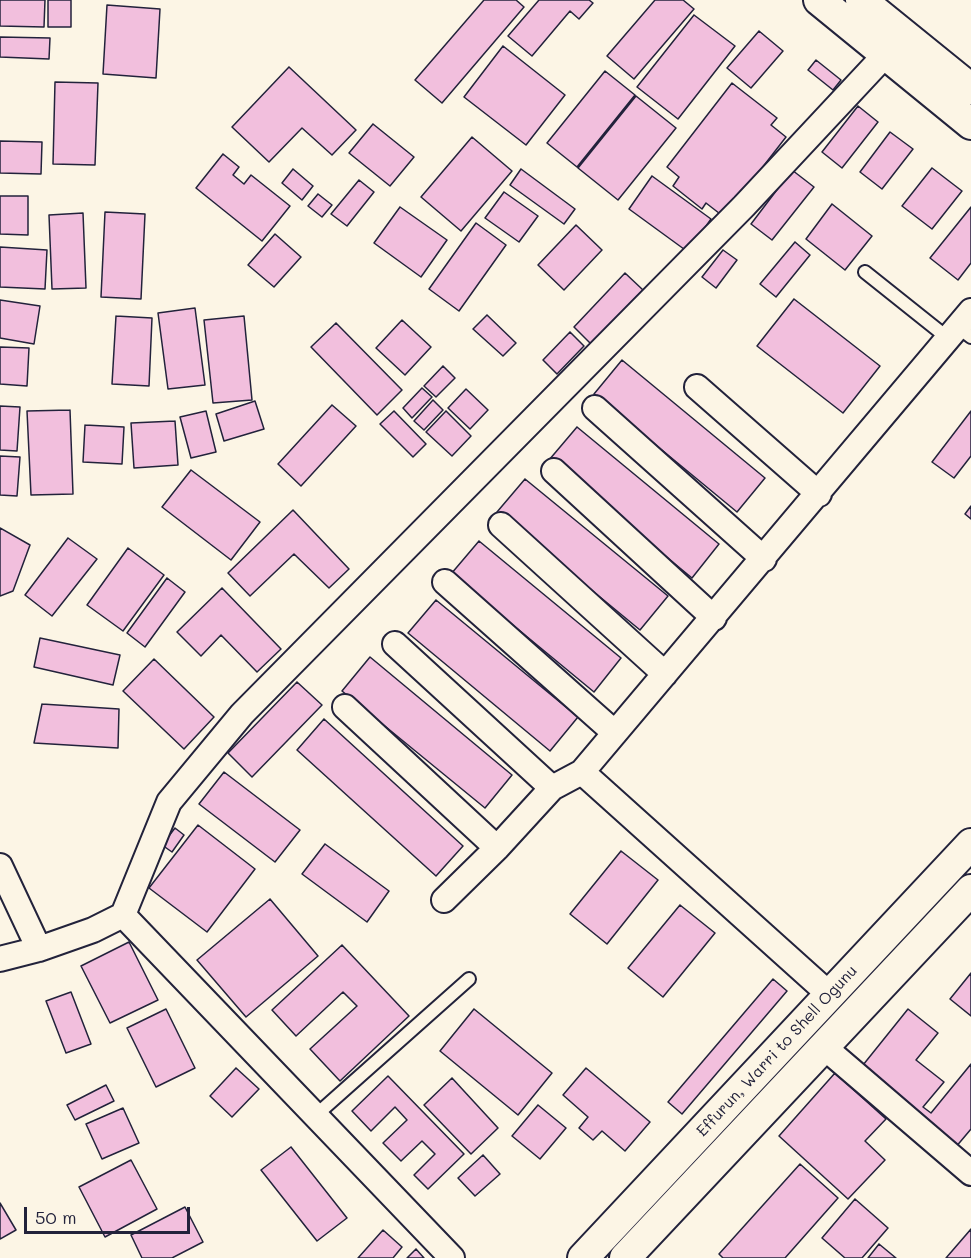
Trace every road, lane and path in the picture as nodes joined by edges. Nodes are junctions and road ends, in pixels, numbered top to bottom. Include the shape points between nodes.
1 (819, 0) edge
2 (861, 0) edge
3 (886, 54) junction
4 (971, 89) edge
5 (971, 124) edge
6 (866, 272) dead end
7 (962, 329) edge
8 (697, 387) dead end
9 (595, 408) dead end
10 (554, 471) dead end
11 (819, 494) junction
12 (501, 525) dead end
13 (764, 559) junction
14 (445, 582) dead end
15 (714, 618) junction
16 (395, 644) dead end
17 (665, 675) junction
18 (345, 706) dead end
19 (615, 733) junction
20 (582, 772) junction
21 (552, 788) junction
22 (971, 844) edge
23 (497, 848) junction
24 (0, 866) edge
25 (971, 890) edge
26 (444, 900) dead end
27 (123, 915) junction
28 (39, 949) junction
29 (0, 959) edge
30 (469, 980) dead end
31 (829, 994) junction
32 (824, 1047) junction
33 (315, 1116) junction
34 (971, 1173) edge
35 (452, 1258) edge
36 (583, 1258) edge
37 (625, 1258) edge

1 - 3 street
2 - 4 street
3 - 5 street
3 - 27 street via 744,206 242,714 169,802
6 - 7 lane
7 - 11 street
8 - 11 street
9 - 13 street
10 - 15 street
11 - 13 street
12 - 17 street
13 - 15 street
14 - 19 street
15 - 17 street
16 - 21 street
17 - 19 street
18 - 23 street
19 - 20 street
20 - 21 street
20 - 31 street
21 - 23 street
22 - 31 street, Effurun, Warri to Shell Ogunu
23 - 26 street
24 - 28 street
25 - 32 street, Effurun, Warri to Shell Ogunu
27 - 28 street
27 - 33 street
28 - 29 street
30 - 33 lane
31 - 36 street, Effurun, Warri to Shell Ogunu
32 - 34 street
32 - 37 street, Effurun, Warri to Shell Ogunu
33 - 35 street

